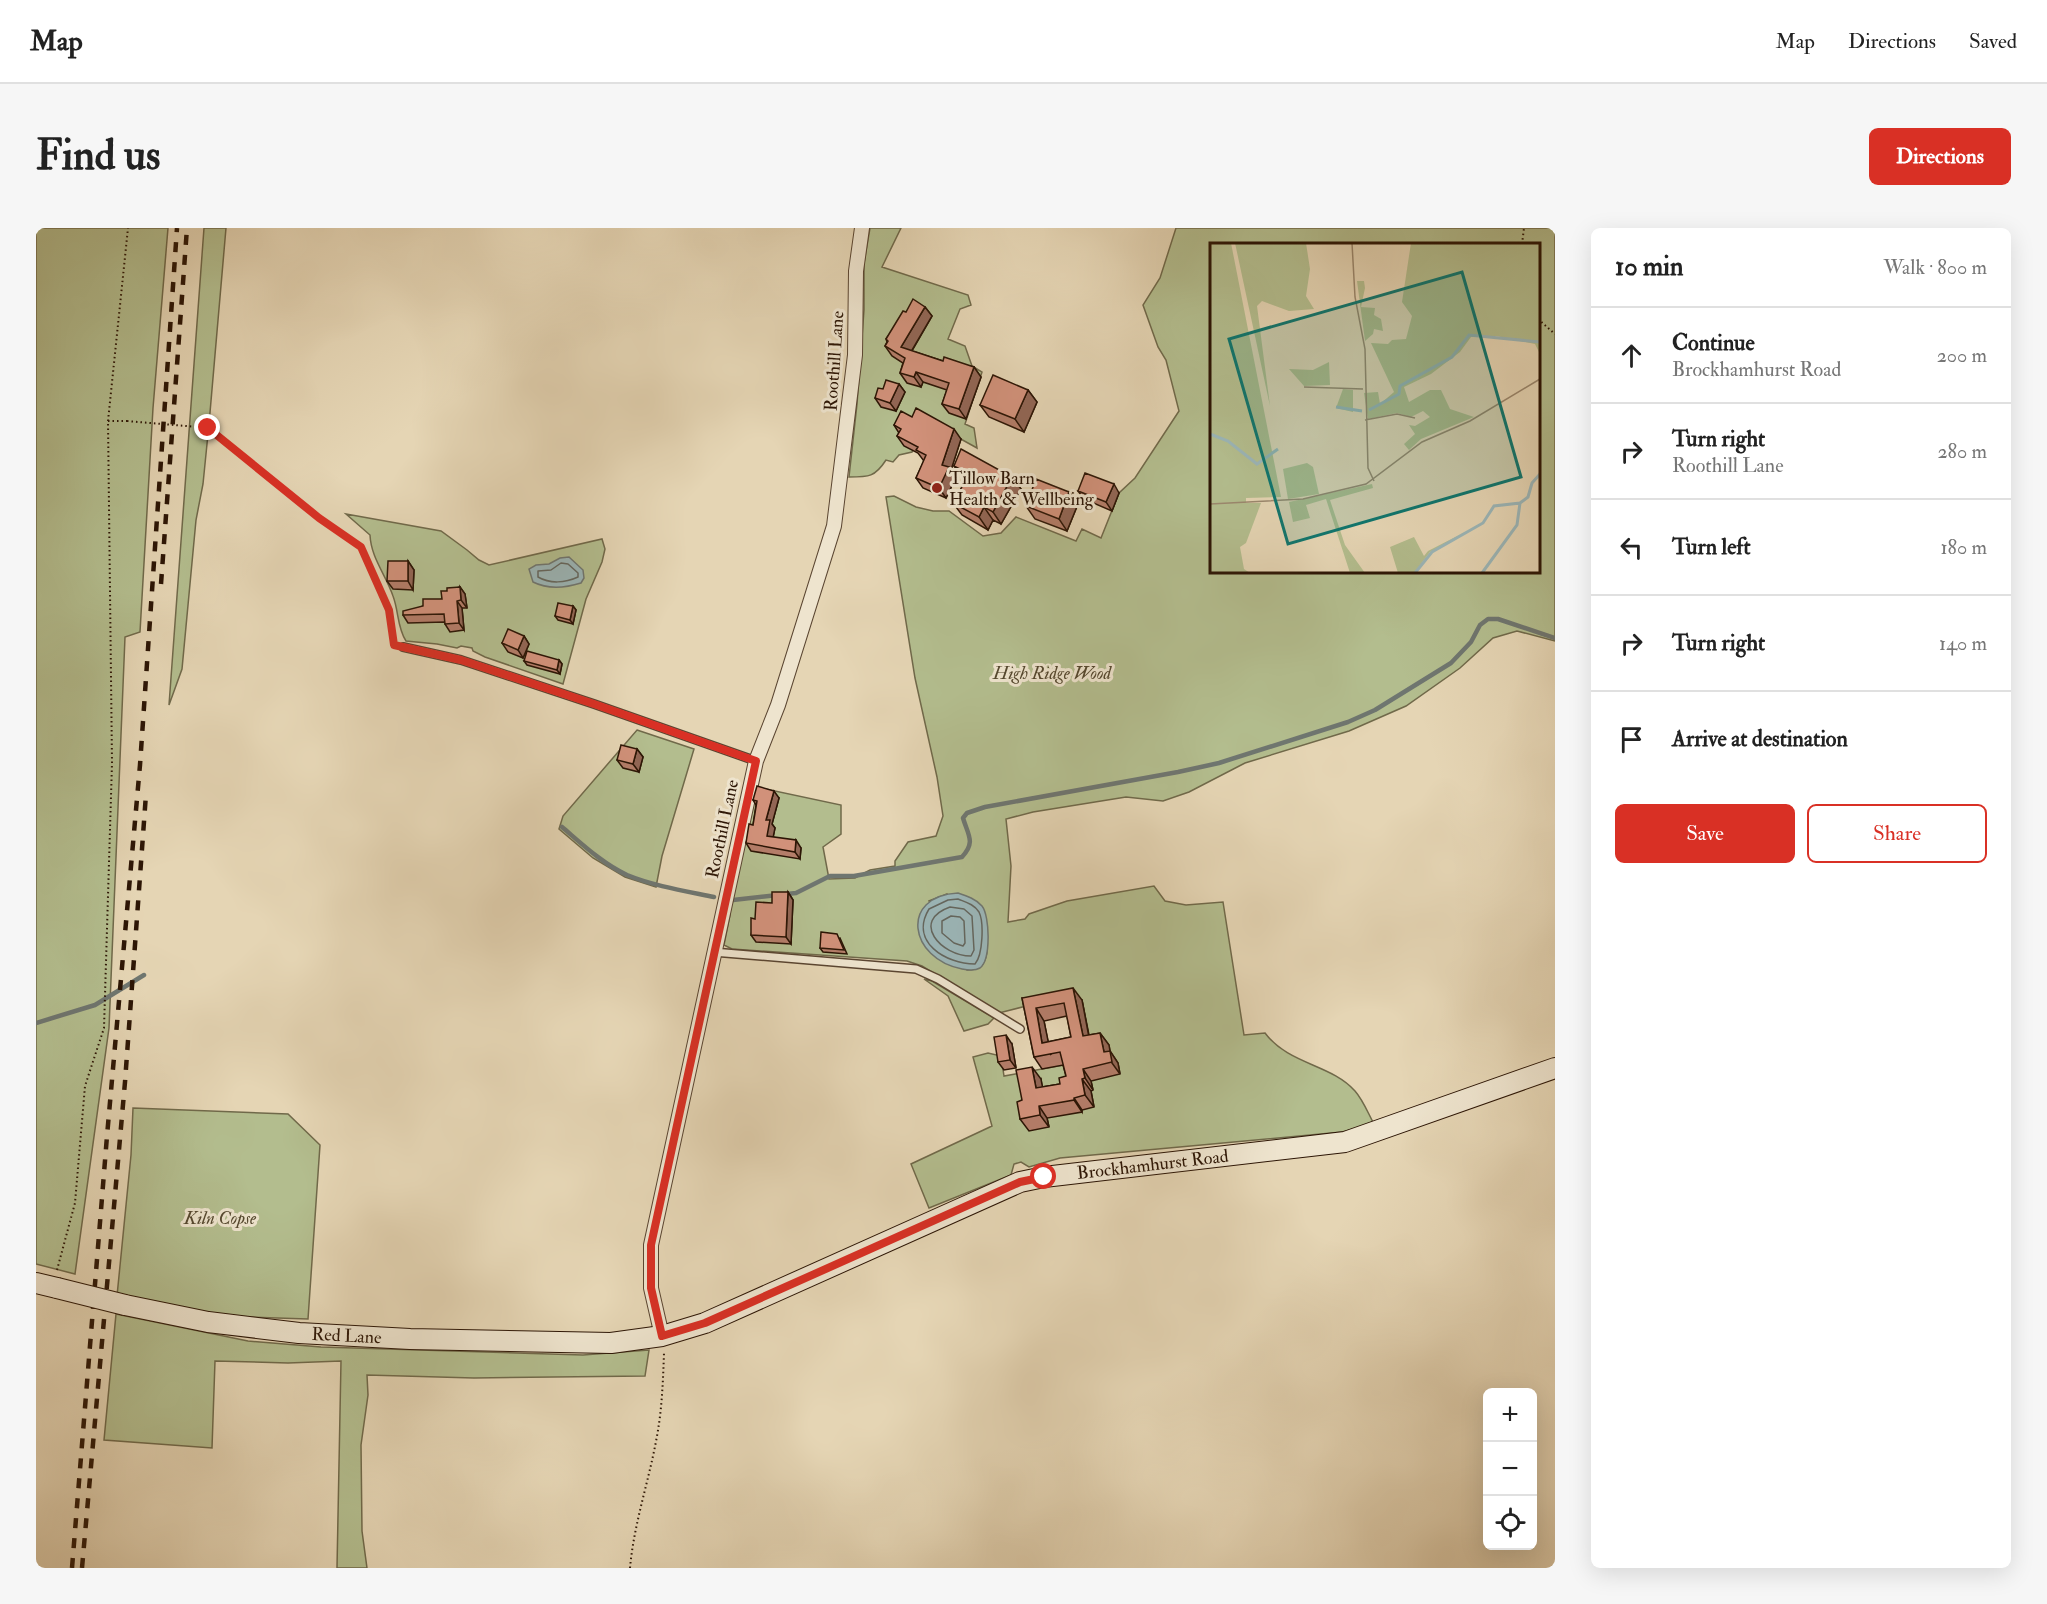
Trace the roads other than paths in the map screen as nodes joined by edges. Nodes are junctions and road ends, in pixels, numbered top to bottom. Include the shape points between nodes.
1 (862, 228) edge
2 (403, 647) road end
3 (756, 761) junction
4 (713, 952) junction
5 (1020, 1029) dead end
6 (1555, 1068) edge
7 (49, 1286) edge
8 (662, 1336) junction

1 - 3 street, Roothill Lane via 856,271 855,354 834,526 778,705
2 - 3 lane via 461,660
3 - 4 street, Roothill Lane
4 - 5 lane via 916,969
4 - 8 street, Roothill Lane via 651,1245 651,1288
6 - 8 street, Brockhamhurst Road via 1345,1142 1020,1182 705,1323
7 - 8 street, Red Lane, bridge via 208,1322 299,1333 611,1343

